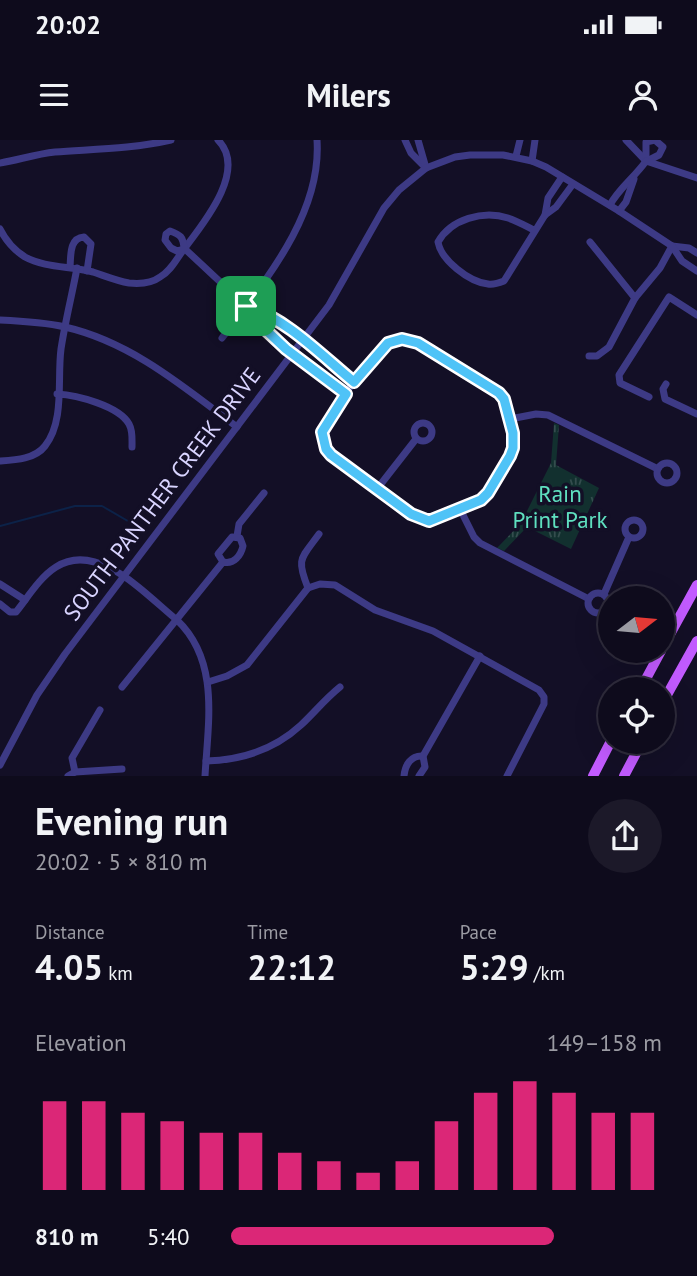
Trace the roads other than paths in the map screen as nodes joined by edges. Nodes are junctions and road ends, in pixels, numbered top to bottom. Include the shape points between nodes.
1 (171, 140) edge
2 (218, 140) edge
3 (317, 140) edge
4 (405, 140) edge
5 (418, 140) edge
6 (520, 140) edge
7 (535, 140) edge
8 (626, 140) edge
9 (655, 140) edge
10 (516, 156) junction
11 (532, 161) junction
12 (646, 161) junction
13 (0, 163) edge
14 (426, 168) junction
15 (562, 177) junction
16 (697, 178) edge
17 (634, 179) junction
18 (573, 184) junction
19 (610, 205) junction
20 (619, 211) junction
21 (545, 215) junction
22 (0, 229) edge
23 (534, 230) junction
24 (590, 242) dead end
25 (672, 246) junction
26 (184, 249) junction
27 (697, 253) edge
28 (73, 268) junction
29 (87, 271) junction
30 (697, 271) edge
31 (635, 298) junction
32 (246, 306) junction
33 (697, 315) edge
34 (0, 320) edge
35 (66, 327) junction
36 (222, 338) dead end
37 (303, 340) junction
38 (293, 353) junction
39 (589, 356) dead end
40 (354, 382) junction
41 (666, 384) dead end
42 (57, 394) junction
43 (346, 394) junction
44 (649, 397) dead end
45 (697, 414) edge
46 (510, 419) junction
47 (237, 428) junction
48 (416, 439) dead end
49 (132, 447) dead end
50 (0, 461) edge
51 (658, 469) dead end
52 (377, 489) junction
53 (264, 493) dead end
54 (460, 509) junction
55 (319, 534) dead end
56 (237, 536) junction
57 (629, 537) dead end
58 (223, 562) junction
59 (124, 577) junction
60 (0, 584) edge
61 (697, 585) edge
62 (608, 586) edge
63 (308, 588) junction
64 (598, 593) edge
65 (589, 598) junction
66 (25, 600) junction
67 (0, 604) edge
68 (598, 612) edge
69 (177, 620) junction
70 (676, 623) edge
71 (697, 641) edge
72 (480, 656) junction
73 (675, 680) edge
74 (208, 682) junction
75 (122, 687) dead end
76 (340, 687) dead end
77 (100, 710) dead end
78 (604, 754) edge
79 (635, 754) edge
80 (423, 756) junction
81 (205, 761) junction
82 (0, 765) edge
83 (122, 769) dead end
84 (72, 774) edge
85 (205, 775) edge
86 (402, 775) edge
87 (419, 775) edge
88 (507, 775) edge
89 (593, 775) edge
90 (624, 775) edge

1 - 13 street via 52,152
2 - 26 street via 226,151 224,186
3 - 32 street via 314,178 300,222
4 - 14 street
5 - 14 street
6 - 10 street
7 - 11 street
8 - 12 street
9 - 12 street via 646,142
9 - 12 street via 663,146 659,155
10 - 11 street, SOUTH PANTHER CREEK DRIVE
10 - 14 street, SOUTH PANTHER CREEK DRIVE via 455,157
11 - 15 street, SOUTH PANTHER CREEK DRIVE
12 - 16 street
12 - 17 street
14 - 37 street, SOUTH PANTHER CREEK DRIVE via 384,208 337,292
15 - 18 street, SOUTH PANTHER CREEK DRIVE
15 - 21 street via 548,198
17 - 19 street
17 - 20 street
18 - 19 street, SOUTH PANTHER CREEK DRIVE
18 - 21 street
19 - 20 street, SOUTH PANTHER CREEK DRIVE
20 - 25 street, SOUTH PANTHER CREEK DRIVE
21 - 23 street
22 - 28 street via 27,258
23 - 23 street via 508,218 482,216 449,226 438,242 447,262 489,285 504,281
24 - 31 street
25 - 27 street, SOUTH PANTHER CREEK DRIVE
25 - 30 street, SOUTH PANTHER CREEK DRIVE via 682,261
25 - 31 street
26 - 29 street via 167,272 146,282 131,283
26 - 32 street
28 - 29 street
28 - 29 street via 74,242 84,237 91,244
28 - 35 street
31 - 39 street via 609,347
32 - 36 street
32 - 37 street
32 - 38 street via 252,317
33 - 44 street via 668,297 620,375 620,383
34 - 35 street
35 - 42 street
35 - 47 street via 132,352
37 - 38 street, SOUTH PANTHER CREEK DRIVE
37 - 40 street
38 - 43 street
38 - 47 street, SOUTH PANTHER CREEK DRIVE
40 - 43 street
40 - 46 street via 388,343 410,340 499,393
41 - 45 street via 665,399
42 - 49 street via 87,398 125,418
42 - 50 street via 55,424 45,447 29,457
43 - 52 street via 325,424 322,440 331,455
46 - 51 street via 548,415
46 - 54 street via 513,448 502,470 481,500
47 - 59 street, SOUTH PANTHER CREEK DRIVE
48 - 52 street
52 - 54 street via 429,521
53 - 56 street via 239,524
54 - 65 street via 480,543
55 - 63 street via 300,560
56 - 58 street via 220,549
56 - 58 street via 242,550 231,563
57 - 62 street
58 - 69 street
59 - 66 street via 96,561 62,563
59 - 69 street
59 - 82 street, SOUTH PANTHER CREEK DRIVE via 44,683
60 - 66 street
61 - 70 main road
63 - 72 street via 320,583 335,585 375,610 433,631
63 - 74 street via 247,665
64 - 65 street
65 - 68 street via 590,609
66 - 67 street via 10,612
69 - 74 street via 195,644
69 - 75 street
71 - 73 main road
72 - 80 street
72 - 88 street via 532,684 544,697 540,714
74 - 81 street
76 - 81 street via 300,726 263,750
77 - 84 street via 72,758
78 - 89 main road
79 - 90 main road
80 - 86 street via 412,759
80 - 87 street via 425,767
81 - 85 street
83 - 84 street

